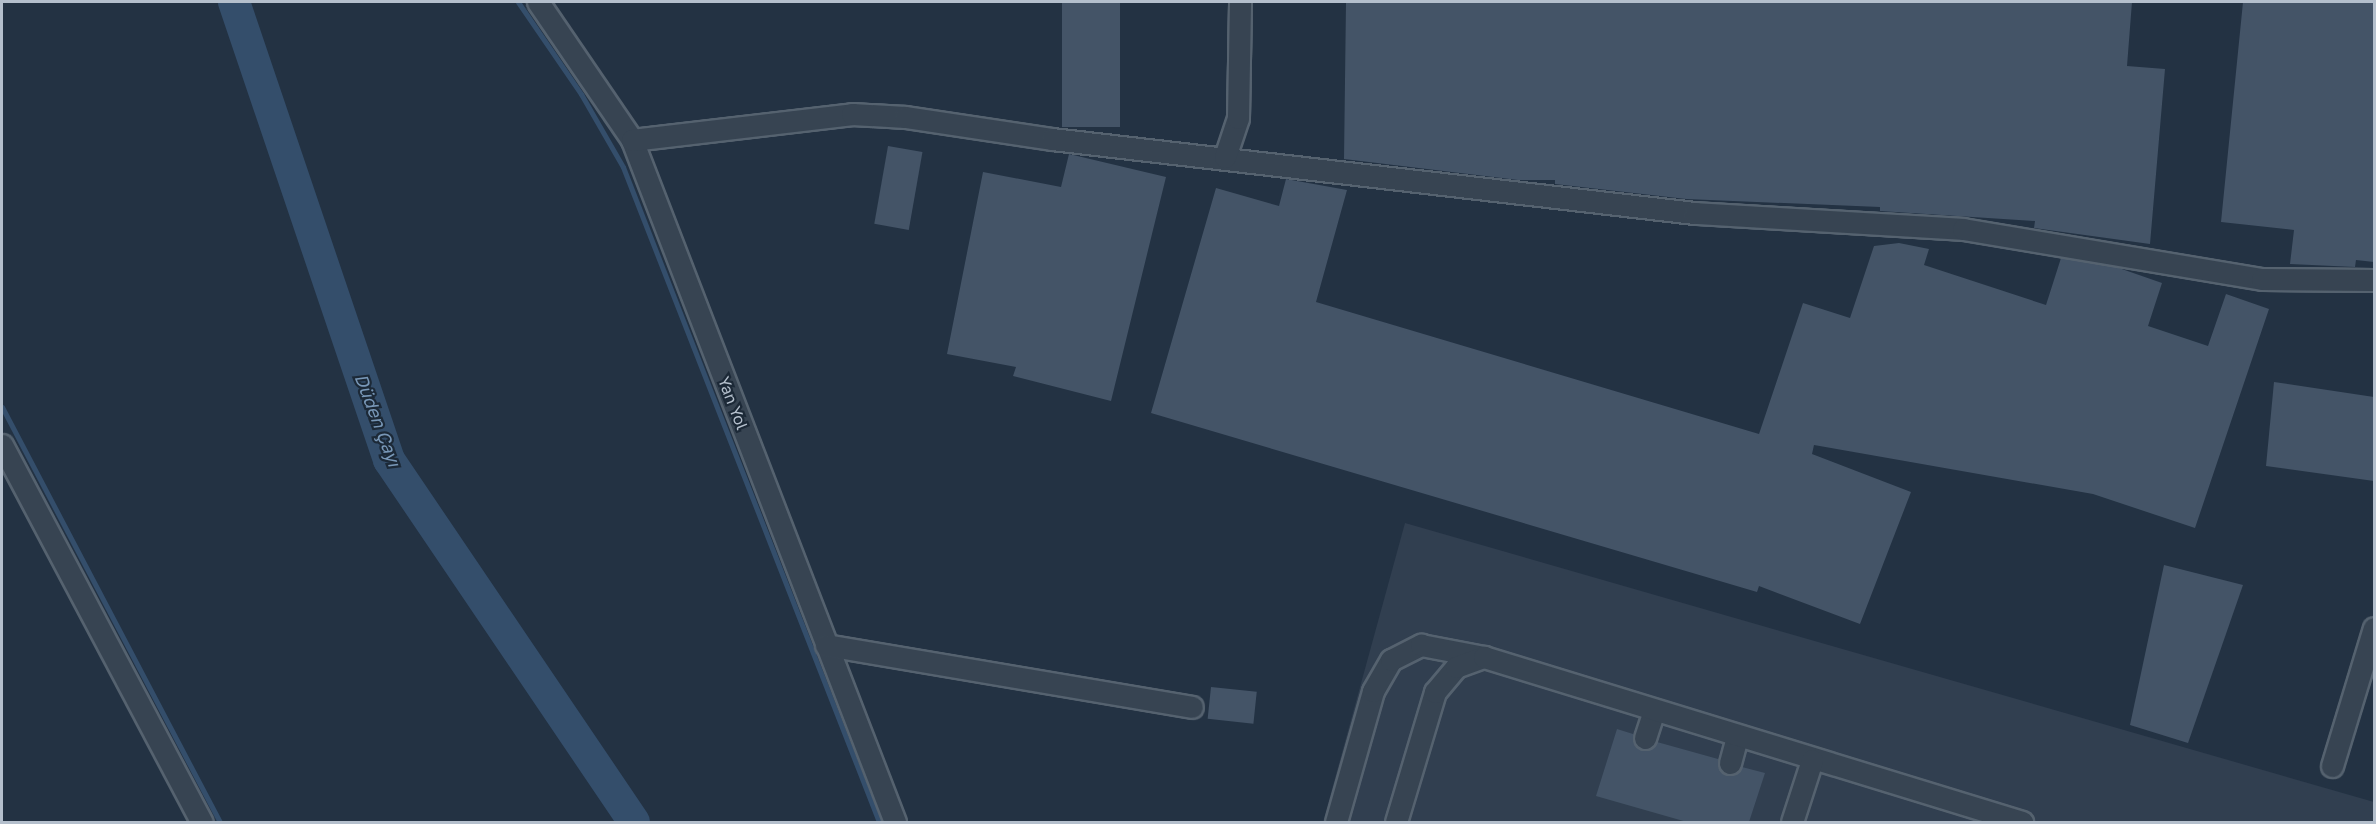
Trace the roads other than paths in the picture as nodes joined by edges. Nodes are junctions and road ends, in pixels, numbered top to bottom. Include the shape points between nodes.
1 (538, 2) edge
2 (1240, 2) edge
3 (632, 140) junction
4 (1225, 157) junction
5 (2374, 280) edge
6 (2, 445) edge
7 (2374, 628) edge
8 (826, 645) junction
9 (1484, 657) junction
10 (1192, 706) dead end
11 (1654, 711) junction
12 (1737, 737) junction
13 (1645, 738) dead end
14 (1812, 760) junction
15 (1730, 763) dead end
16 (2332, 766) dead end
17 (202, 822) edge
18 (895, 822) edge
19 (1336, 822) edge
20 (1396, 822) edge
21 (1792, 822) edge
22 (2022, 822) edge

1 - 3 street, Yan Yol
2 - 4 street via 1238,118
3 - 4 street via 852,114
3 - 8 street, Yan Yol
4 - 5 street via 1695,213 1963,229 2262,279
6 - 17 street
7 - 16 street
8 - 10 street
8 - 18 street, Yan Yol
9 - 11 street
9 - 19 street via 1421,645 1391,660 1372,691
9 - 20 street via 1456,667 1435,692
11 - 12 street
11 - 13 street
12 - 14 street
12 - 15 street
14 - 21 street
14 - 22 street

